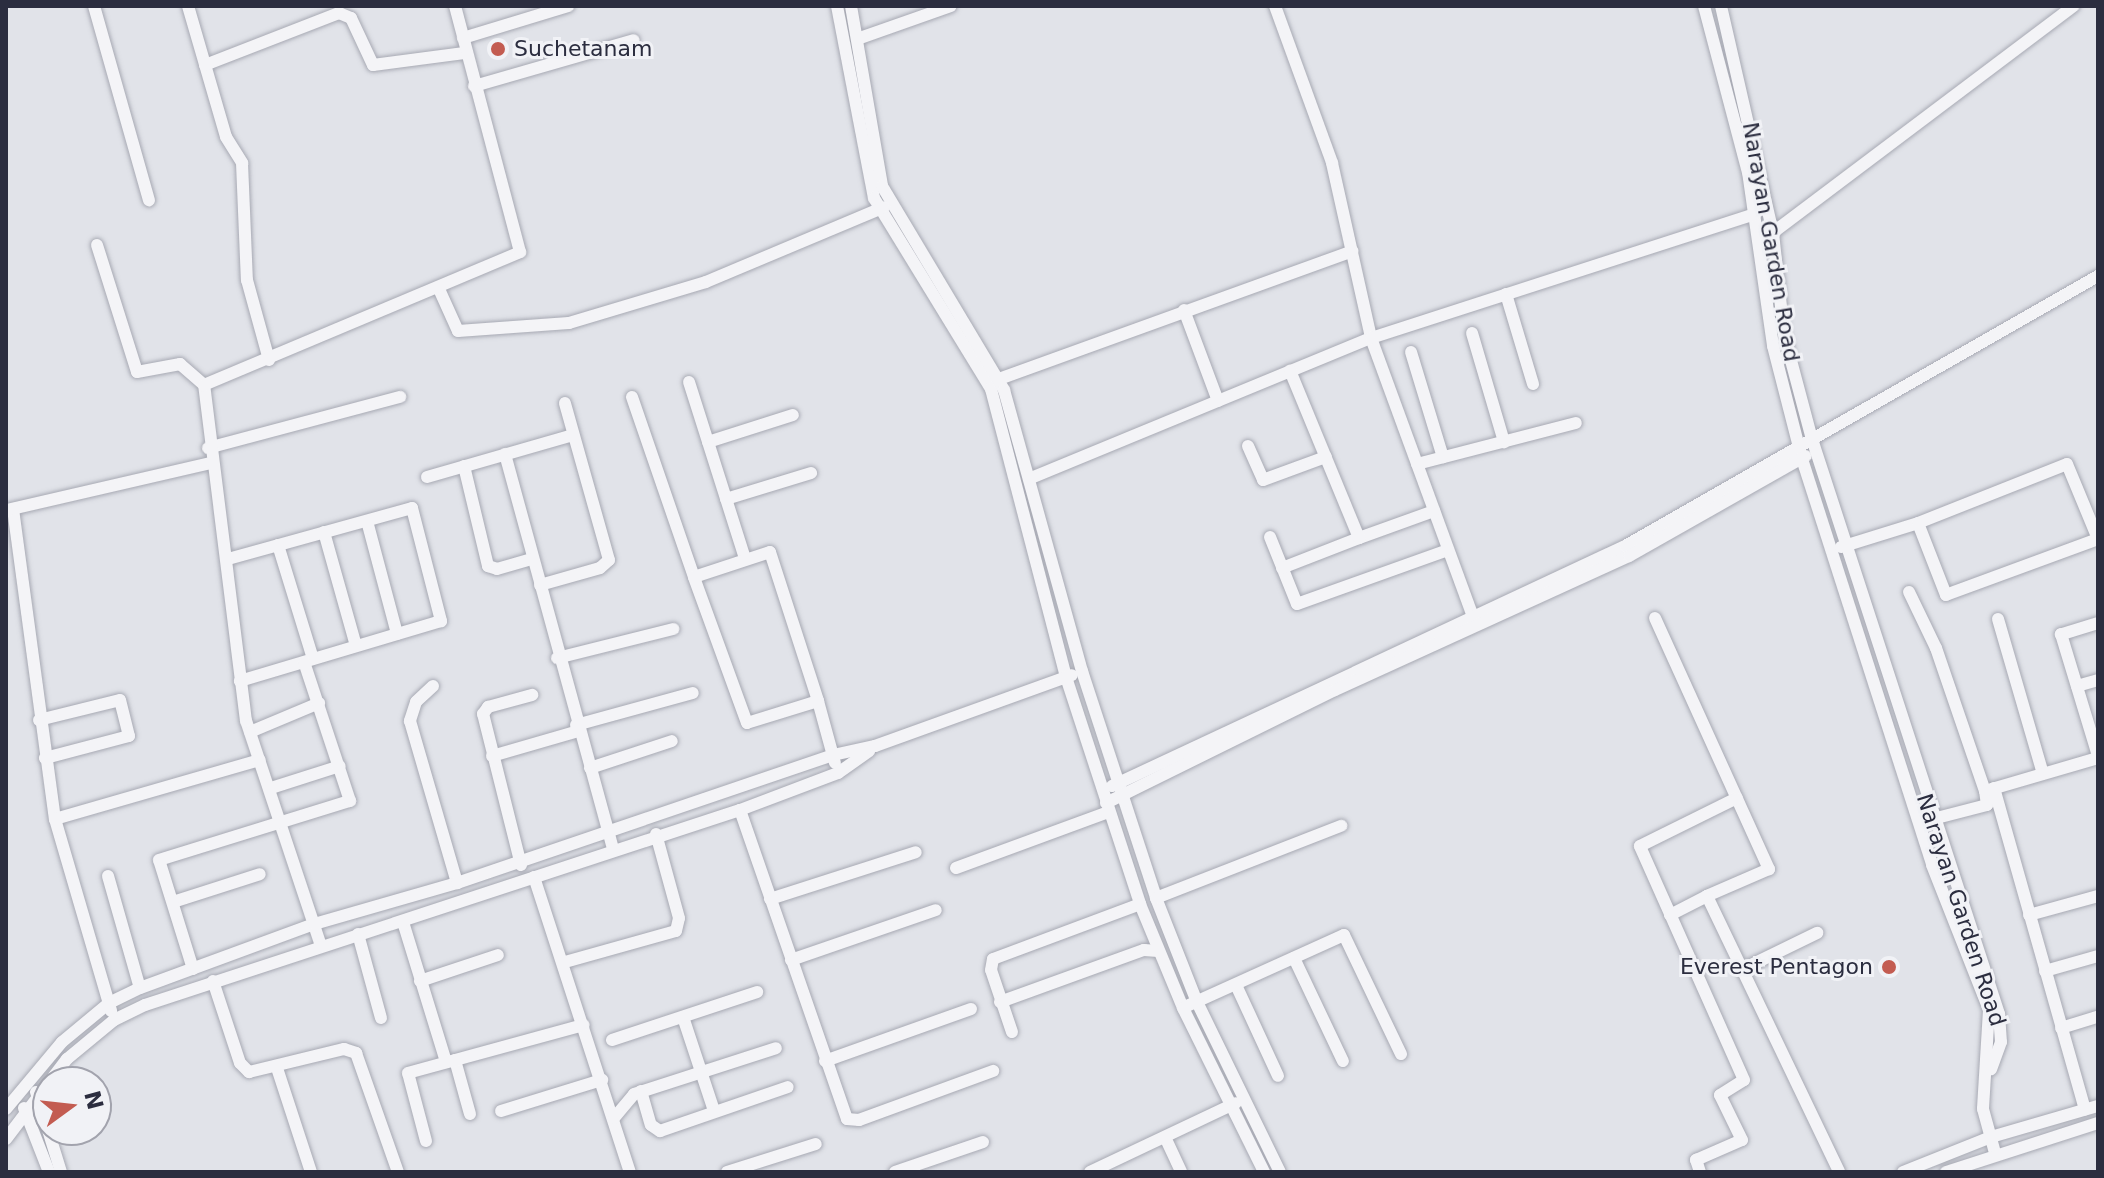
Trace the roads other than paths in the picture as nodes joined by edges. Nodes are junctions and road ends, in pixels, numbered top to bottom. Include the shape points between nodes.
1 (94, 6) edge
2 (188, 6) edge
3 (455, 6) edge
4 (568, 6) edge
5 (837, 6) edge
6 (851, 6) edge
7 (951, 6) edge
8 (1275, 6) edge
9 (1704, 6) edge
10 (1721, 6) edge
11 (2074, 6) edge
12 (463, 38) junction
13 (860, 38) junction
14 (634, 40) dead end
15 (464, 53) junction
16 (205, 65) junction
17 (474, 86) junction
18 (149, 200) dead end
19 (885, 206) junction
20 (1755, 214) junction
21 (1773, 233) junction
22 (97, 245) dead end
23 (1755, 246) junction
24 (1353, 251) junction
25 (2098, 276) edge
26 (439, 289) junction
27 (1506, 294) junction
28 (1184, 310) junction
29 (1472, 333) dead end
30 (1371, 338) junction
31 (1411, 352) dead end
32 (269, 360) junction
33 (1290, 371) junction
34 (999, 379) junction
35 (689, 382) dead end
36 (1533, 384) dead end
37 (204, 385) junction
38 (400, 397) dead end
39 (632, 397) dead end
40 (1218, 401) junction
41 (565, 403) dead end
42 (793, 415) dead end
43 (1576, 423) dead end
44 (573, 435) junction
45 (708, 442) junction
46 (1504, 442) junction
47 (1814, 444) junction
48 (1248, 446) dead end
49 (1798, 446) junction
50 (208, 448) junction
51 (505, 454) junction
52 (1326, 457) junction
53 (1443, 457) junction
54 (1802, 459) junction
55 (210, 463) junction
56 (1417, 464) junction
57 (464, 466) junction
58 (811, 473) dead end
59 (427, 477) dead end
60 (1031, 478) junction
61 (726, 499) junction
62 (9, 510) edge
63 (1434, 511) junction
64 (367, 521) junction
65 (1918, 523) junction
66 (324, 532) junction
67 (1270, 537) dead end
68 (1359, 538) junction
69 (278, 545) junction
70 (1846, 545) junction
71 (1448, 550) junction
72 (1830, 550) junction
73 (228, 559) junction
74 (532, 559) junction
75 (745, 559) junction
76 (1282, 568) junction
77 (694, 577) junction
78 (540, 585) junction
79 (1909, 592) dead end
80 (1655, 618) dead end
81 (1998, 619) dead end
82 (1475, 621) junction
83 (2098, 623) edge
84 (673, 629) dead end
85 (397, 634) junction
86 (356, 646) junction
87 (557, 658) junction
88 (309, 660) junction
89 (1082, 671) junction
90 (1066, 677) junction
91 (2098, 680) edge
92 (240, 681) junction
93 (433, 686) dead end
94 (2077, 686) junction
95 (693, 693) dead end
96 (532, 695) dead end
97 (818, 701) junction
98 (319, 703) junction
99 (39, 720) junction
100 (577, 728) junction
101 (250, 732) junction
102 (2095, 737) edge
103 (672, 741) dead end
104 (875, 746) junction
105 (833, 755) junction
106 (492, 756) junction
107 (2098, 757) edge
108 (45, 758) junction
109 (260, 760) junction
110 (340, 766) junction
111 (590, 768) junction
112 (838, 773) junction
113 (2043, 774) junction
114 (1118, 783) junction
115 (271, 788) junction
116 (1989, 790) junction
117 (1123, 797) junction
118 (1737, 798) junction
119 (1105, 802) junction
120 (740, 810) junction
121 (55, 819) junction
122 (283, 821) junction
123 (1932, 821) junction
124 (1918, 822) junction
125 (1341, 826) dead end
126 (608, 829) junction
127 (656, 834) junction
128 (613, 849) junction
129 (916, 852) dead end
130 (520, 861) junction
131 (956, 868) dead end
132 (260, 874) dead end
133 (108, 876) dead end
134 (530, 878) junction
135 (457, 883) junction
136 (1707, 896) junction
137 (2098, 896) edge
138 (1156, 898) junction
139 (770, 899) junction
140 (173, 902) junction
141 (1140, 904) junction
142 (936, 910) dead end
143 (1670, 915) junction
144 (2029, 915) junction
145 (403, 922) junction
146 (314, 924) junction
147 (1817, 933) dead end
148 (358, 934) junction
149 (321, 946) junction
150 (1158, 951) junction
151 (498, 955) dead end
152 (2098, 956) edge
153 (1294, 958) junction
154 (791, 960) junction
155 (565, 962) junction
156 (193, 969) junction
157 (1741, 970) junction
158 (2045, 971) junction
159 (213, 981) junction
160 (420, 981) junction
161 (1236, 985) junction
162 (140, 988) junction
163 (757, 992) dead end
164 (1000, 1002) junction
165 (1197, 1002) junction
166 (109, 1003) junction
167 (1183, 1008) junction
168 (971, 1009) dead end
169 (683, 1017) junction
170 (2098, 1017) edge
171 (381, 1018) dead end
172 (114, 1020) junction
173 (584, 1025) junction
174 (2061, 1028) junction
175 (1012, 1032) dead end
176 (612, 1040) dead end
177 (776, 1048) dead end
178 (1401, 1054) dead end
179 (451, 1061) junction
180 (825, 1061) junction
181 (1343, 1061) dead end
182 (61, 1066) edge
183 (277, 1068) junction
184 (993, 1071) dead end
185 (1989, 1072) junction
186 (701, 1073) junction
187 (1278, 1076) dead end
188 (30, 1078) junction
189 (602, 1080) junction
190 (32, 1083) edge
191 (788, 1087) dead end
192 (641, 1091) junction
193 (18, 1093) junction
194 (1244, 1099) junction
195 (32, 1102) edge
196 (1231, 1105) junction
197 (2091, 1108) edge
198 (6, 1109) edge
199 (501, 1111) dead end
200 (714, 1111) junction
201 (26, 1112) junction
202 (470, 1114) dead end
203 (614, 1118) junction
204 (2098, 1123) edge
205 (1165, 1137) junction
206 (1991, 1137) junction
207 (6, 1139) edge
208 (426, 1141) dead end
209 (983, 1142) dead end
210 (816, 1144) dead end
211 (53, 1146) edge
212 (1995, 1153) junction
213 (1108, 1168) edge
214 (49, 1172) edge
215 (61, 1172) edge
216 (311, 1172) edge
217 (398, 1172) edge
218 (630, 1172) edge
219 (727, 1172) edge
220 (895, 1172) edge
221 (1090, 1172) edge
222 (1181, 1172) edge
223 (1264, 1172) edge
224 (1280, 1172) edge
225 (1700, 1172) edge
226 (1839, 1172) edge
227 (1903, 1172) edge
228 (1946, 1172) edge

1 - 18 street
2 - 16 street
3 - 12 street
4 - 12 street
5 - 19 street
6 - 13 street
7 - 13 street
8 - 24 street via 1332,163
9 - 20 street, Narayan Garden Road
10 - 21 street, Narayan Garden Road
11 - 21 street
12 - 15 street
13 - 19 street
14 - 17 street
15 - 16 street via 373,65 351,18 339,13
15 - 17 street
16 - 32 street via 226,137 242,163 247,280
17 - 26 street via 520,252
19 - 26 street via 706,282 569,323 458,331
19 - 34 street
19 - 90 street via 991,389
20 - 23 street, Narayan Garden Road
20 - 27 street
21 - 23 street
21 - 47 street, Narayan Garden Road via 1784,334
22 - 37 street via 137,372 180,364
23 - 49 street, Narayan Garden Road
24 - 28 street
24 - 30 street
25 - 47 street
26 - 32 street
27 - 30 street
27 - 36 street
28 - 34 street
28 - 40 street
29 - 46 street
30 - 33 street
30 - 56 street
31 - 53 street
32 - 37 street
33 - 40 street
33 - 52 street
34 - 60 street
35 - 45 street
37 - 50 street
38 - 50 street
39 - 77 street
40 - 60 street
41 - 44 street
42 - 45 street
43 - 46 street
44 - 51 street
44 - 78 street via 609,560 600,568
45 - 61 street
46 - 53 street
47 - 49 street
47 - 54 street
47 - 70 street, Narayan Garden Road
48 - 52 street via 1263,480
49 - 54 street, Narayan Garden Road
49 - 82 street via 1637,540
50 - 55 street
51 - 57 street
51 - 74 street
52 - 68 street
53 - 56 street
54 - 72 street, Narayan Garden Road
54 - 82 street via 1641,550
55 - 62 street
55 - 73 street
56 - 63 street
57 - 59 street
57 - 74 street via 488,566 497,569
58 - 61 street
60 - 89 street
61 - 75 street
62 - 99 street
63 - 68 street
63 - 71 street
64 - 66 street
64 - 85 street
64 - 85 street via 412,508 441,621
65 - 65 street via 2067,464 2098,539 1946,595
65 - 70 street
66 - 69 street
66 - 86 street
67 - 76 street
68 - 76 street
69 - 73 street
69 - 88 street
70 - 72 street
70 - 123 street, Narayan Garden Road
71 - 76 street via 1297,604
71 - 82 street
72 - 124 street, Narayan Garden Road
73 - 92 street
74 - 78 street
75 - 77 street
75 - 97 street via 770,552
77 - 97 street via 747,723
78 - 87 street
79 - 116 street via 1936,648
80 - 118 street
81 - 113 street
82 - 114 street
82 - 117 street
83 - 94 street via 2061,634
84 - 87 street
85 - 86 street
86 - 88 street
87 - 100 street
88 - 92 street
88 - 98 street
89 - 90 street
89 - 114 street
90 - 104 street
90 - 119 street
91 - 94 street
92 - 101 street
93 - 135 street via 416,702 410,721
94 - 102 street
95 - 100 street
96 - 106 street via 485,709
97 - 105 street
98 - 101 street
98 - 110 street
99 - 108 street
99 - 108 street via 120,700 129,736
100 - 106 street
100 - 111 street
101 - 109 street
102 - 107 street
103 - 111 street
104 - 105 street
104 - 112 street
105 - 112 street
105 - 126 street
106 - 130 street
107 - 113 street
108 - 121 street
109 - 115 street
109 - 121 street
110 - 115 street
110 - 122 street via 350,801
111 - 126 street
112 - 120 street
113 - 116 street
114 - 117 street
114 - 119 street
115 - 122 street
116 - 123 street via 1987,805
116 - 144 street
117 - 119 street
117 - 138 street
118 - 136 street via 1769,869
118 - 143 street via 1640,846
119 - 131 street
119 - 141 street
120 - 127 street
120 - 139 street
121 - 166 street
122 - 140 street via 159,860
122 - 146 street
123 - 124 street
123 - 185 street, Narayan Garden Road via 1999,1014 2001,1042
124 - 185 street, Narayan Garden Road via 1989,1010
125 - 138 street
126 - 128 street
126 - 130 street
127 - 128 street
127 - 155 street via 679,918 676,931
128 - 134 street
129 - 139 street
130 - 134 street
130 - 135 street
132 - 140 street
133 - 162 street
134 - 145 street
134 - 155 street
135 - 146 street
136 - 143 street
136 - 157 street
137 - 144 street
138 - 165 street
139 - 154 street
140 - 156 street
141 - 150 street
141 - 164 street via 998,956 991,970
142 - 154 street
143 - 225 street via 1744,1080 1720,1095 1742,1140 1696,1160
144 - 158 street
145 - 148 street
145 - 160 street
146 - 149 street
146 - 156 street
147 - 157 street
148 - 149 street
148 - 171 street
149 - 159 street
150 - 164 street via 1144,950
150 - 167 street
151 - 160 street
152 - 158 street
153 - 161 street
153 - 178 street via 1344,935
153 - 181 street
154 - 180 street
155 - 173 street
156 - 162 street
157 - 226 street
158 - 174 street
159 - 172 street
159 - 183 street via 244,1070
160 - 179 street
161 - 165 street
161 - 187 street
162 - 166 street
163 - 169 street
164 - 175 street
165 - 167 street
165 - 194 street
166 - 172 street
166 - 188 street via 62,1042
167 - 196 street
168 - 180 street
169 - 176 street
169 - 186 street
170 - 174 street
172 - 182 street
173 - 179 street
173 - 189 street
174 - 197 street
177 - 186 street
179 - 202 street
179 - 208 street via 408,1073
180 - 184 street via 844,1113 853,1120
183 - 216 street
183 - 217 street via 344,1049 356,1053
185 - 206 street via 1984,1114
186 - 192 street
186 - 200 street
188 - 190 street
188 - 193 street
189 - 199 street
189 - 203 street
191 - 200 street
192 - 200 street via 651,1125 660,1131
192 - 203 street via 626,1098
193 - 198 street
193 - 201 street
194 - 196 street
194 - 224 street
195 - 201 street
196 - 205 street
196 - 223 street
197 - 206 street
201 - 207 street
201 - 214 street
203 - 218 street
204 - 212 street
205 - 213 street
205 - 222 street
206 - 212 street
206 - 227 street
209 - 220 street
210 - 219 street
211 - 215 street
212 - 228 street
213 - 221 street

